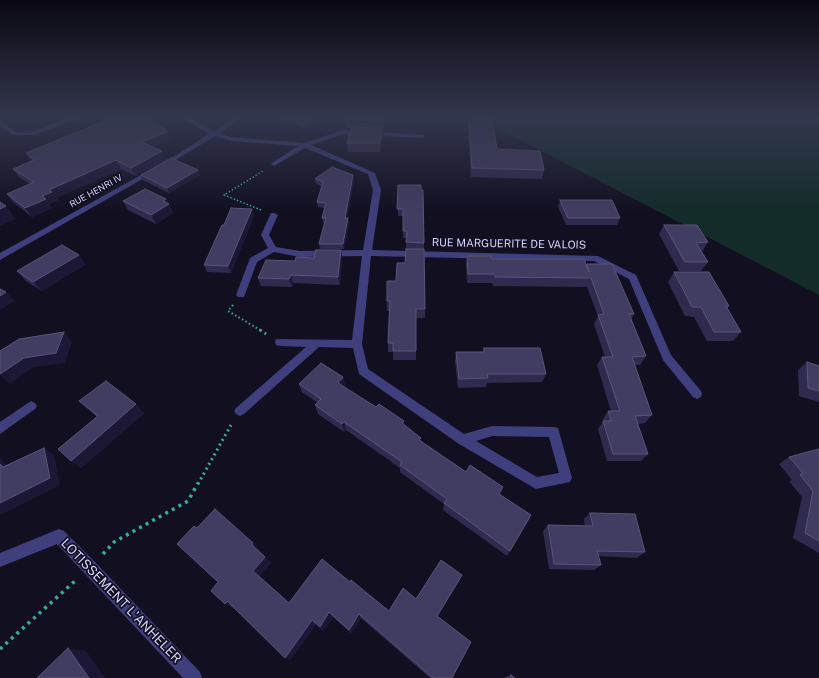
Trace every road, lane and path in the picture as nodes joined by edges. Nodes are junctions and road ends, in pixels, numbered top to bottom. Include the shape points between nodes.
1 (189, 149) edge
2 (298, 149) edge
3 (313, 149) edge
4 (274, 164) joint
5 (274, 215) joint
6 (273, 249) junction
7 (367, 253) junction
8 (0, 257) edge
9 (241, 295) joint
10 (280, 342) joint
11 (316, 343) junction
12 (357, 344) junction
13 (697, 394) dead end
14 (31, 406) dead end
15 (240, 411) joint
16 (0, 429) edge
17 (463, 440) junction
18 (0, 560) edge
19 (90, 567) junction
20 (0, 649) edge
21 (194, 678) edge

1 - 8 street, RUE HENRI IV
2 - 4 street
3 - 7 street via 371,173 377,190
4 - 5 path via 224,195
5 - 6 street via 265,235
6 - 7 street, RUE MARGUERITE DE VALOIS via 300,254
6 - 9 street via 253,260
7 - 12 street
7 - 13 street, RUE MARGUERITE DE VALOIS via 595,258 633,277 667,357
9 - 10 path via 228,311
10 - 11 street
11 - 12 street
11 - 15 street
12 - 17 street via 363,371
14 - 16 street
15 - 19 path via 188,501 114,542
17 - 17 street via 536,483 566,478 554,432 492,431
18 - 19 street, LOTISSEMENT L'ANHELER via 59,536
19 - 20 path
19 - 21 street, LOTISSEMENT L'ANHELER

